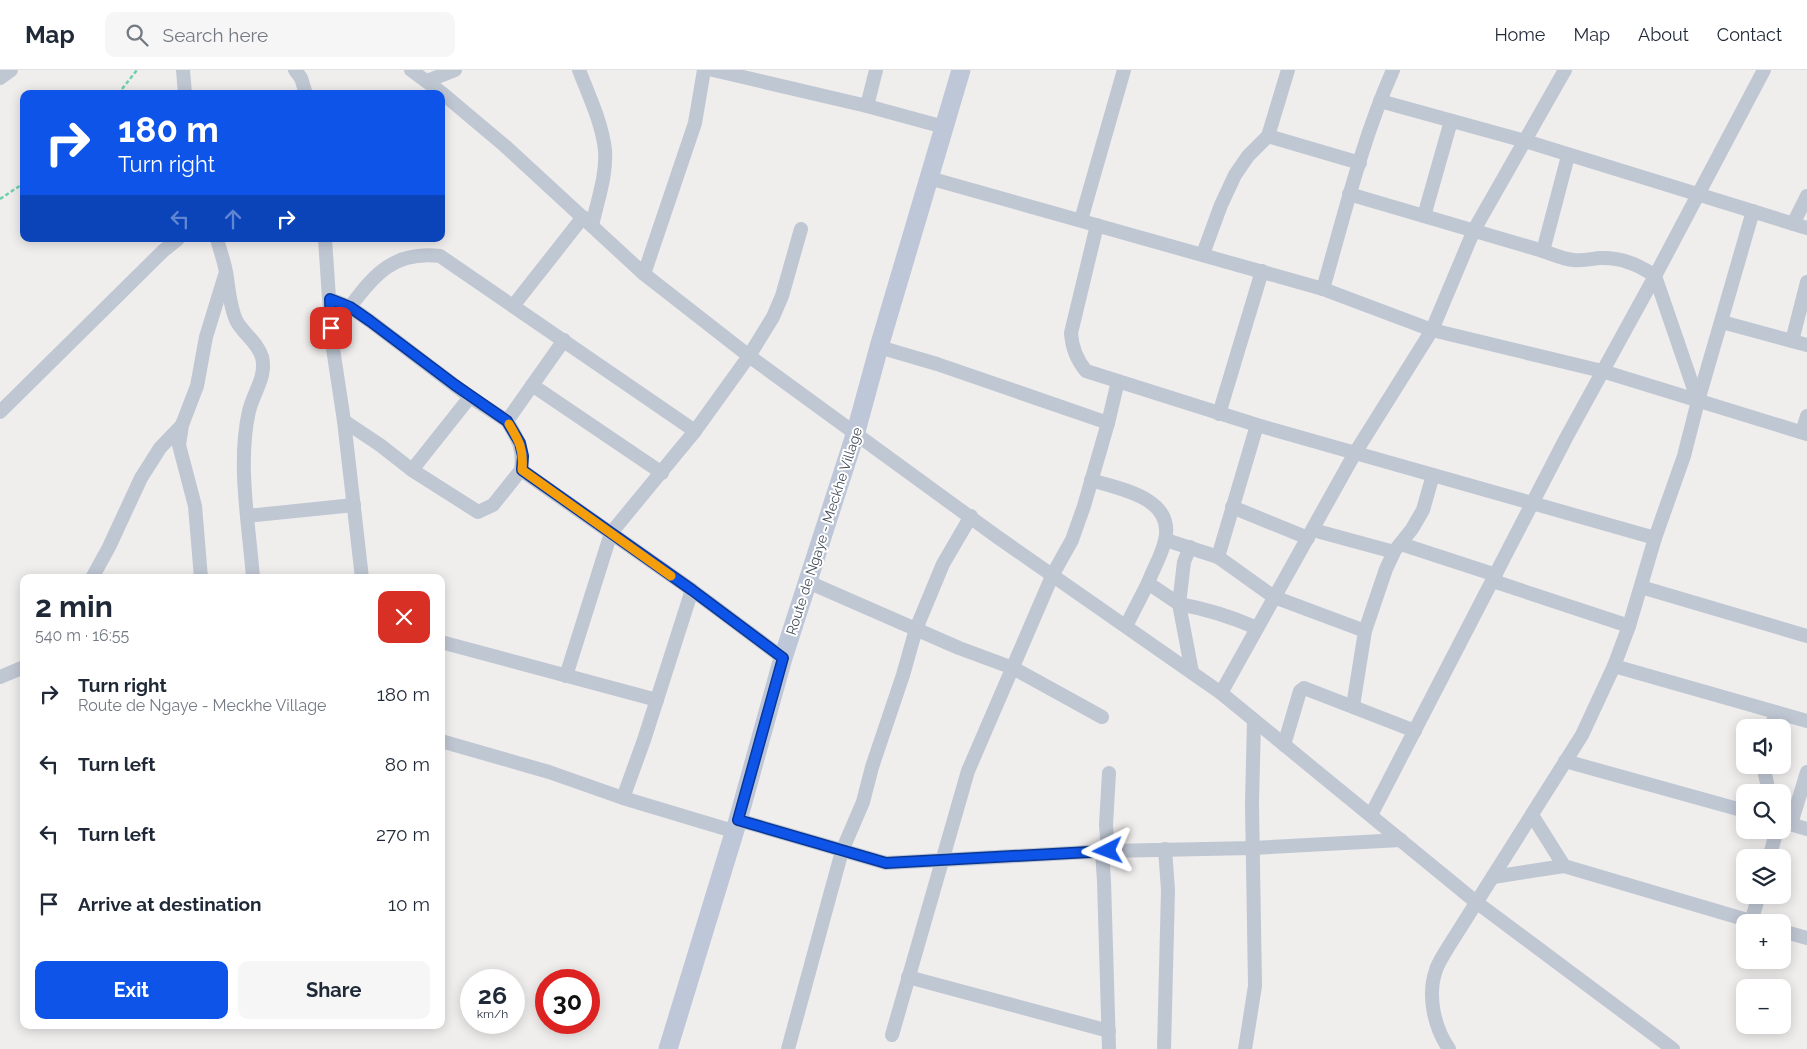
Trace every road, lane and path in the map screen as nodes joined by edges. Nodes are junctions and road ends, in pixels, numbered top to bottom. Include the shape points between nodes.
1 (11, 70) edge
2 (138, 70) edge
3 (183, 70) edge
4 (295, 70) edge
5 (411, 70) edge
6 (455, 70) edge
7 (579, 70) edge
8 (704, 70) edge
9 (714, 70) edge
10 (876, 70) edge
11 (962, 70) edge
12 (1124, 70) edge
13 (1288, 70) edge
14 (1393, 70) edge
15 (1564, 70) edge
16 (1764, 70) edge
17 (0, 78) edge
18 (427, 82) junction
19 (121, 90) edge
20 (185, 90) edge
21 (305, 90) edge
22 (437, 90) edge
23 (445, 97) edge
24 (1380, 101) junction
25 (867, 106) junction
26 (1451, 121) junction
27 (944, 127) junction
28 (1268, 136) junction
29 (1525, 141) junction
30 (1568, 156) junction
31 (1360, 163) junction
32 (929, 178) junction
33 (20, 186) edge
34 (1349, 194) junction
35 (1699, 194) junction
36 (1807, 196) edge
37 (0, 199) edge
38 (1753, 211) junction
39 (1424, 216) junction
40 (1081, 220) junction
41 (587, 222) junction
42 (1793, 224) junction
43 (1097, 225) junction
44 (1807, 228) edge
45 (802, 229) dead end
46 (1474, 230) junction
47 (174, 242) edge
48 (218, 242) edge
49 (325, 242) edge
50 (1543, 250) junction
51 (1203, 254) junction
52 (1262, 271) junction
53 (226, 272) junction
54 (644, 274) junction
55 (1655, 276) junction
56 (1807, 282) edge
57 (1323, 289) junction
58 (330, 299) junction
59 (513, 306) junction
60 (350, 307) junction
61 (1722, 322) junction
62 (1432, 330) junction
63 (564, 340) junction
64 (1792, 341) junction
65 (1807, 345) edge
66 (879, 347) junction
67 (749, 356) junction
68 (1602, 371) junction
69 (1118, 381) junction
70 (532, 384) junction
71 (470, 396) junction
72 (1698, 401) junction
73 (0, 412) edge
74 (1219, 414) junction
75 (1807, 416) edge
76 (507, 421) junction
77 (344, 422) junction
78 (1108, 423) junction
79 (182, 425) junction
80 (1257, 425) junction
81 (695, 431) junction
82 (1804, 433) edge
83 (855, 435) junction
84 (1355, 453) junction
85 (412, 470) junction
86 (522, 470) junction
87 (662, 473) junction
88 (1433, 475) junction
89 (1092, 480) junction
90 (1534, 503) junction
91 (354, 505) junction
92 (1232, 507) junction
93 (247, 516) junction
94 (971, 516) junction
95 (611, 533) junction
96 (1311, 534) junction
97 (1655, 538) junction
98 (1166, 540) junction
99 (1190, 547) junction
100 (1397, 548) junction
101 (1218, 557) junction
102 (94, 574) edge
103 (202, 574) edge
104 (253, 574) edge
105 (362, 574) edge
106 (1053, 574) junction
107 (1494, 578) junction
108 (808, 582) junction
109 (1148, 583) junction
110 (1641, 587) junction
111 (692, 590) junction
112 (1274, 597) junction
113 (1179, 604) junction
114 (1126, 626) junction
115 (1629, 626) junction
116 (1257, 628) junction
117 (916, 629) junction
118 (1365, 631) junction
119 (1807, 636) edge
120 (445, 643) edge
121 (783, 658) junction
122 (1614, 666) junction
123 (1013, 668) junction
124 (20, 669) edge
125 (1192, 672) junction
126 (566, 676) junction
127 (0, 677) edge
128 (1221, 693) junction
129 (657, 700) junction
130 (1353, 706) junction
131 (1775, 712) junction
132 (1102, 717) dead end
133 (1774, 719) edge
134 (1254, 720) junction
135 (1807, 721) edge
136 (1415, 731) junction
137 (445, 742) edge
138 (1284, 744) junction
139 (1565, 761) junction
140 (1807, 772) edge
141 (1108, 773) dead end
142 (623, 798) junction
143 (1736, 808) edge
144 (1791, 813) edge
145 (1370, 815) junction
146 (1532, 815) junction
147 (1791, 824) edge
148 (736, 826) junction
149 (1807, 829) edge
150 (1401, 840) junction
151 (1253, 848) junction
152 (1165, 849) junction
153 (842, 851) junction
154 (1105, 851) junction
155 (941, 860) junction
156 (1564, 866) junction
157 (1492, 877) junction
158 (1476, 902) junction
159 (1736, 917) edge
160 (1791, 934) edge
161 (1807, 938) edge
162 (908, 977) junction
163 (1109, 1031) junction
164 (892, 1035) dead end
165 (1445, 1047) edge
166 (668, 1049) edge
167 (788, 1049) edge
168 (1109, 1049) edge
169 (1164, 1049) edge
170 (1245, 1049) edge
171 (1673, 1049) edge

1 - 17 street
2 - 19 path
3 - 20 street
4 - 21 street
5 - 18 street
6 - 18 street
7 - 41 street via 601,128 605,152 604,168
8 - 54 street via 695,123
9 - 25 street
10 - 25 street
11 - 27 main road, Route de Ngaye - Meckhe Village
12 - 40 street
13 - 28 street
14 - 24 street
15 - 29 street
16 - 35 street
18 - 22 street
23 - 41 street via 505,146
24 - 26 street
24 - 31 street
25 - 27 street
26 - 29 street
26 - 39 street
27 - 32 main road, Route de Ngaye - Meckhe Village
28 - 31 street
28 - 51 street via 1235,175
29 - 30 street
29 - 46 street
30 - 35 street
30 - 50 street
31 - 34 street
32 - 40 street
32 - 66 main road, Route de Ngaye - Meckhe Village
33 - 37 path
34 - 39 street
34 - 57 street
35 - 38 street
35 - 55 street
36 - 42 street
38 - 42 street
38 - 61 street
39 - 46 street
40 - 43 street
41 - 54 street
41 - 59 street
42 - 44 street
43 - 51 street
43 - 69 street via 1070,332 1072,347 1086,371
45 - 67 street via 782,296
46 - 50 street
46 - 62 street
47 - 73 street
48 - 53 street
49 - 58 street
50 - 55 street via 1570,260 1626,260
51 - 52 street
52 - 57 street
52 - 74 street
53 - 79 street via 206,337 198,386
53 - 93 street via 237,322 255,342 262,358 262,375 244,431
54 - 67 street
55 - 68 street
55 - 72 street
56 - 64 street
57 - 62 street
58 - 60 street
58 - 77 street via 332,342
59 - 60 street via 440,256 430,254 411,256 386,267 367,284
59 - 63 street
60 - 71 street
61 - 64 street
61 - 72 street
62 - 68 street
62 - 84 street
63 - 70 street
63 - 81 street
64 - 65 street
66 - 78 street
66 - 83 main road, Route de Ngaye - Meckhe Village
67 - 81 street
67 - 83 street
68 - 72 street
68 - 90 street
69 - 74 street
69 - 78 street
70 - 76 street
70 - 87 street
71 - 76 street
71 - 85 street
72 - 82 street
72 - 97 street via 1684,456
74 - 80 street
75 - 82 street
76 - 86 street via 520,443
77 - 85 street
77 - 91 street
78 - 89 street
79 - 102 street via 160,448 141,478
79 - 103 street via 179,444 195,506
80 - 84 street
80 - 92 street
81 - 87 street
83 - 94 street
83 - 108 main road, Route de Ngaye - Meckhe Village
84 - 88 street
84 - 96 street
85 - 86 street via 478,512 493,505
86 - 95 street
87 - 95 street
88 - 90 street
88 - 100 street via 1423,510
89 - 98 street via 1149,500 1166,521
89 - 106 street via 1072,540
90 - 97 street
90 - 107 street
91 - 93 street
91 - 105 street
92 - 96 street
92 - 101 street
93 - 104 street
94 - 106 street
94 - 117 street via 943,564
95 - 111 street
95 - 126 street
96 - 100 street
96 - 112 street
97 - 110 street
98 - 99 street
98 - 109 street
99 - 101 street
99 - 113 street via 1184,562
100 - 107 street
100 - 118 street via 1386,569
101 - 112 street
106 - 114 street
106 - 123 street
107 - 115 street
107 - 136 street
108 - 117 street
108 - 121 main road, Route de Ngaye - Meckhe Village
109 - 113 street
109 - 114 street
110 - 115 street
110 - 119 street
111 - 121 street
111 - 129 street
112 - 116 street
112 - 118 street
113 - 116 street via 1226,615
113 - 125 street
114 - 125 street
115 - 122 street
116 - 128 street
117 - 123 street
117 - 153 street via 863,802
118 - 130 street
120 - 126 street
121 - 148 main road, Route de Ngaye - Meckhe Village
122 - 131 street
122 - 139 street via 1582,735
123 - 132 street
123 - 155 street via 968,771
124 - 127 street
125 - 128 street
126 - 129 street
128 - 134 street
129 - 142 street
130 - 136 street
130 - 138 street via 1304,688 1300,691
131 - 133 street
131 - 135 street
134 - 138 street
134 - 151 street
136 - 145 street
137 - 142 street via 549,772
138 - 145 street
139 - 143 street
139 - 146 street
140 - 144 street
141 - 154 street
142 - 148 street
145 - 150 street
146 - 156 street
146 - 157 street
147 - 149 street
148 - 153 street
148 - 166 main road, Route de Ngaye - Meckhe Village
150 - 151 street
150 - 158 street
151 - 152 street
151 - 170 street via 1255,986
152 - 154 street
152 - 169 street via 1168,890
153 - 155 street via 886,863
153 - 167 street
154 - 155 street
154 - 163 street
155 - 162 street
156 - 157 street
156 - 159 street
157 - 158 street
158 - 165 street via 1436,970 1432,992 1434,1018
158 - 171 street
160 - 161 street
162 - 163 street
162 - 164 street
163 - 168 street

